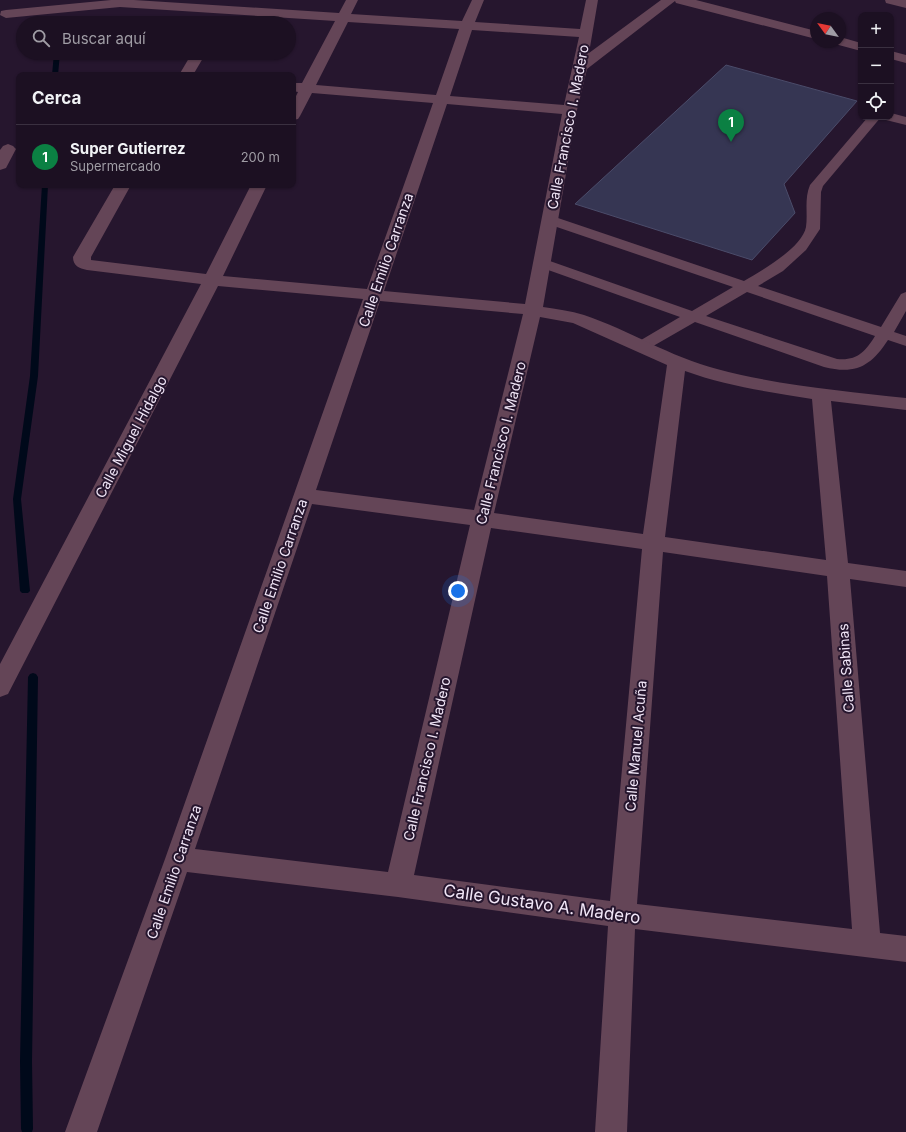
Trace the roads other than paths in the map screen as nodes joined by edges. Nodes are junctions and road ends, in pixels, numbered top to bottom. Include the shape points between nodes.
1 (13, 0) edge
2 (352, 0) edge
3 (478, 0) edge
4 (592, 0) edge
5 (669, 0) edge
6 (681, 0) edge
7 (891, 0) edge
8 (121, 2) edge
9 (906, 4) edge
10 (228, 5) edge
11 (221, 16) edge
12 (3, 17) edge
13 (344, 17) junction
14 (467, 26) junction
15 (586, 33) junction
16 (810, 33) edge
17 (846, 43) edge
18 (858, 46) edge
19 (894, 56) edge
20 (906, 59) edge
21 (195, 60) edge
22 (580, 67) junction
23 (188, 72) edge
24 (300, 87) edge
25 (442, 100) junction
26 (296, 104) edge
27 (570, 110) junction
28 (894, 118) edge
29 (872, 120) edge
30 (906, 121) edge
31 (8, 149) dead end
32 (0, 165) edge
33 (121, 188) edge
34 (258, 188) edge
35 (550, 220) junction
36 (542, 263) junction
37 (212, 280) junction
38 (746, 287) junction
39 (374, 295) junction
40 (906, 297) edge
41 (533, 310) junction
42 (694, 317) junction
43 (885, 333) junction
44 (906, 341) edge
45 (642, 346) junction
46 (677, 362) junction
47 (821, 394) junction
48 (902, 399) edge
49 (305, 496) junction
50 (482, 519) junction
51 (653, 543) junction
52 (838, 569) junction
53 (906, 579) edge
54 (0, 687) edge
55 (178, 859) junction
56 (398, 885) junction
57 (622, 915) junction
58 (867, 943) junction
59 (906, 948) edge
60 (81, 1132) edge
61 (612, 1132) edge

1 - 12 street
2 - 13 street
3 - 14 street, Calle Emilio Carranza
4 - 15 street, Calle Francisco I. Madero
5 - 22 street
6 - 16 street
7 - 9 street
8 - 10 street
8 - 12 street
10 - 11 street
10 - 13 street
13 - 14 street
13 - 24 street
14 - 15 street
14 - 25 street, Calle Emilio Carranza
15 - 22 street, Calle Francisco I. Madero
17 - 18 street
19 - 20 street
21 - 23 street
22 - 27 street, Calle Francisco I. Madero
24 - 25 street
24 - 26 street
25 - 27 street
25 - 39 street, Calle Emilio Carranza
27 - 35 street, Calle Francisco I. Madero
28 - 30 lane
29 - 38 lane via 816,185 812,229 801,247 778,268
31 - 32 street
33 - 37 street via 82,257 82,262 93,267
34 - 37 street, Calle Miguel Hidalgo
35 - 36 street, Calle Francisco I. Madero
35 - 38 lane
36 - 41 street, Calle Francisco I. Madero
36 - 42 lane
37 - 39 street
37 - 54 street, Calle Miguel Hidalgo
38 - 42 lane
38 - 43 lane
39 - 41 street
39 - 49 street, Calle Emilio Carranza
40 - 43 lane
41 - 45 street via 578,319
41 - 50 street, Calle Francisco I. Madero
42 - 43 lane via 830,363 845,365 858,363 867,357
42 - 45 lane
43 - 44 lane
45 - 46 street
46 - 47 street via 711,374 746,382
46 - 51 street, Calle Manuel Acuña
47 - 48 street
47 - 52 street, Calle Sabinas
49 - 50 street
49 - 55 street, Calle Emilio Carranza
50 - 51 street
50 - 56 street, Calle Francisco I. Madero
51 - 52 street
51 - 57 street, Calle Manuel Acuña
52 - 53 street
52 - 58 street, Calle Sabinas
55 - 56 street, Calle Gustavo A. Madero
55 - 60 street, Calle Emilio Carranza
56 - 57 street, Calle Gustavo A. Madero
57 - 58 street, Calle Gustavo A. Madero
57 - 61 street, Calle Manuel Acuña
58 - 59 street, Calle Gustavo A. Madero

